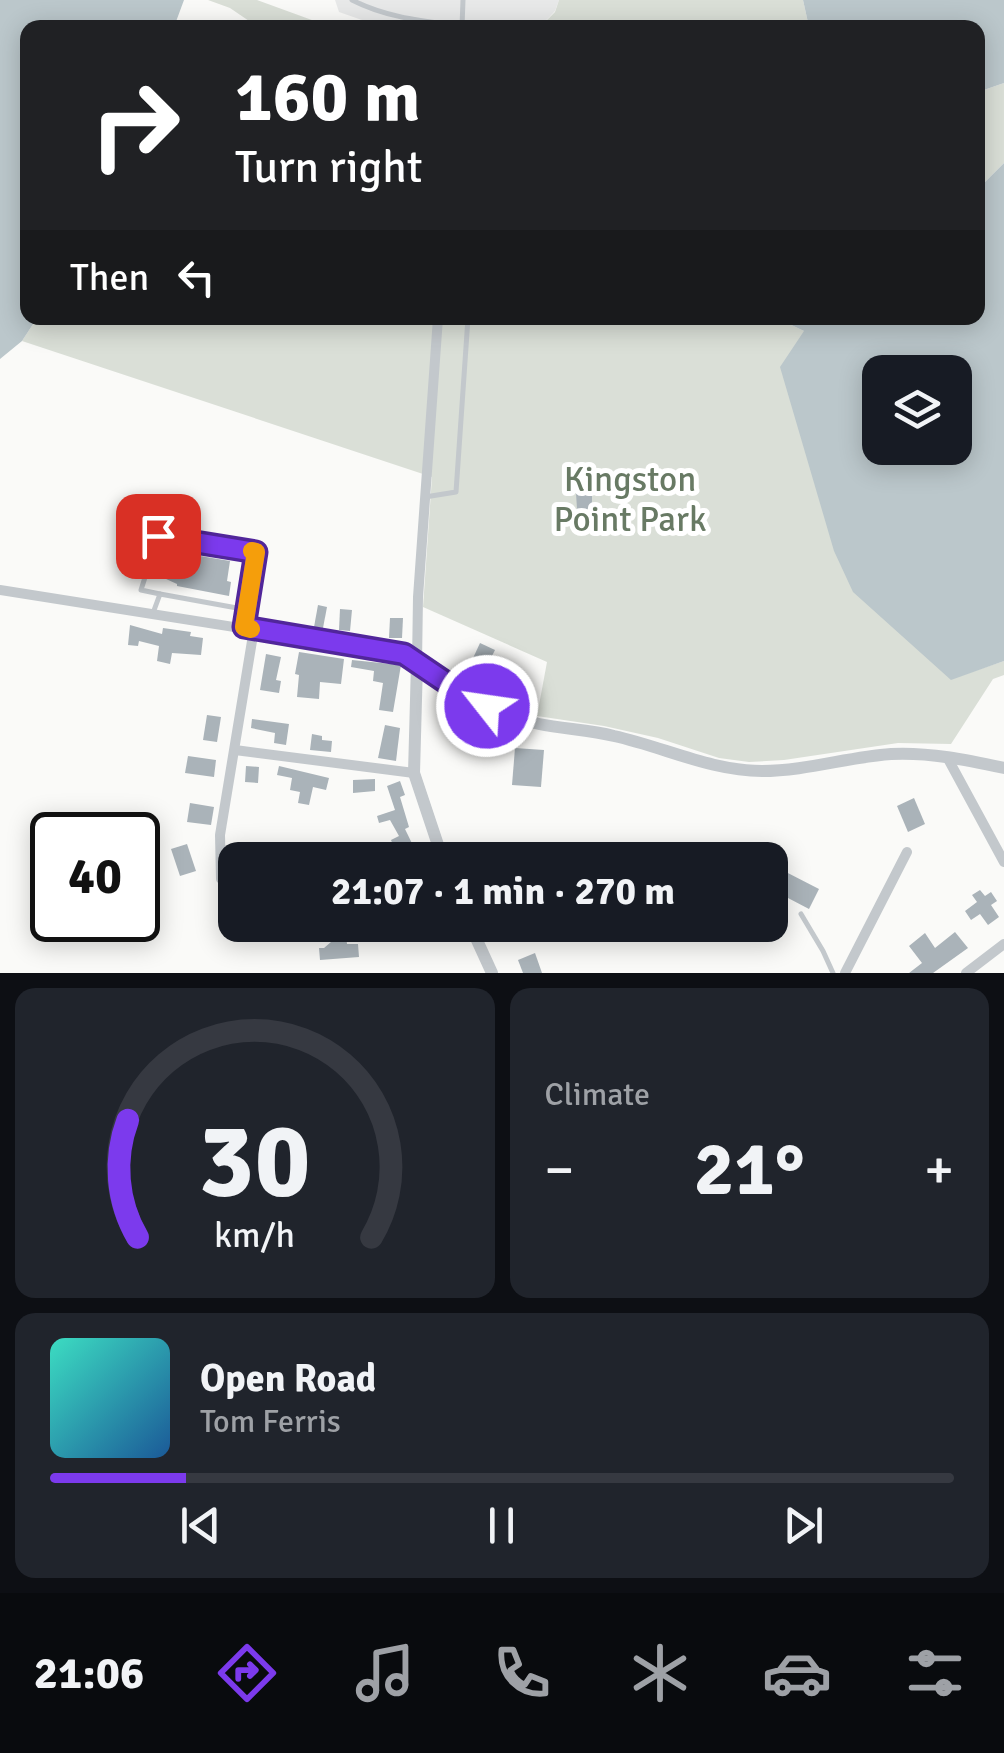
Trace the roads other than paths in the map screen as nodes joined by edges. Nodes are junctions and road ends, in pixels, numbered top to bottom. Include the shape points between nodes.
1 (352, 0) edge
2 (422, 20) edge
3 (437, 325) edge
4 (468, 325) edge
5 (425, 497) junction
6 (0, 590) edge
7 (160, 594) junction
8 (248, 610) junction
9 (153, 613) junction
10 (249, 628) junction
11 (417, 663) junction
12 (235, 750) junction
13 (947, 756) junction
14 (1004, 768) edge
15 (414, 773) junction
16 (220, 842) edge
17 (437, 842) edge
18 (907, 852) dead end
19 (1004, 862) edge
20 (801, 914) dead end
21 (478, 942) edge
22 (1004, 944) edge
23 (492, 973) edge
24 (833, 973) edge
25 (845, 973) edge
26 (966, 973) edge

1 - 2 lane
3 - 5 street
4 - 5 lane via 456,492
5 - 11 street
6 - 9 street
7 - 8 lane
7 - 8 lane via 140,590 158,536 256,552
7 - 9 lane
8 - 10 lane
9 - 10 street
10 - 11 street via 404,654
10 - 12 street
11 - 13 street via 508,715 614,736 728,770 764,772 890,754
11 - 15 street
12 - 15 street
12 - 16 street
13 - 14 street
13 - 19 street
15 - 17 street
18 - 25 street
20 - 24 lane
21 - 23 street
22 - 26 street

